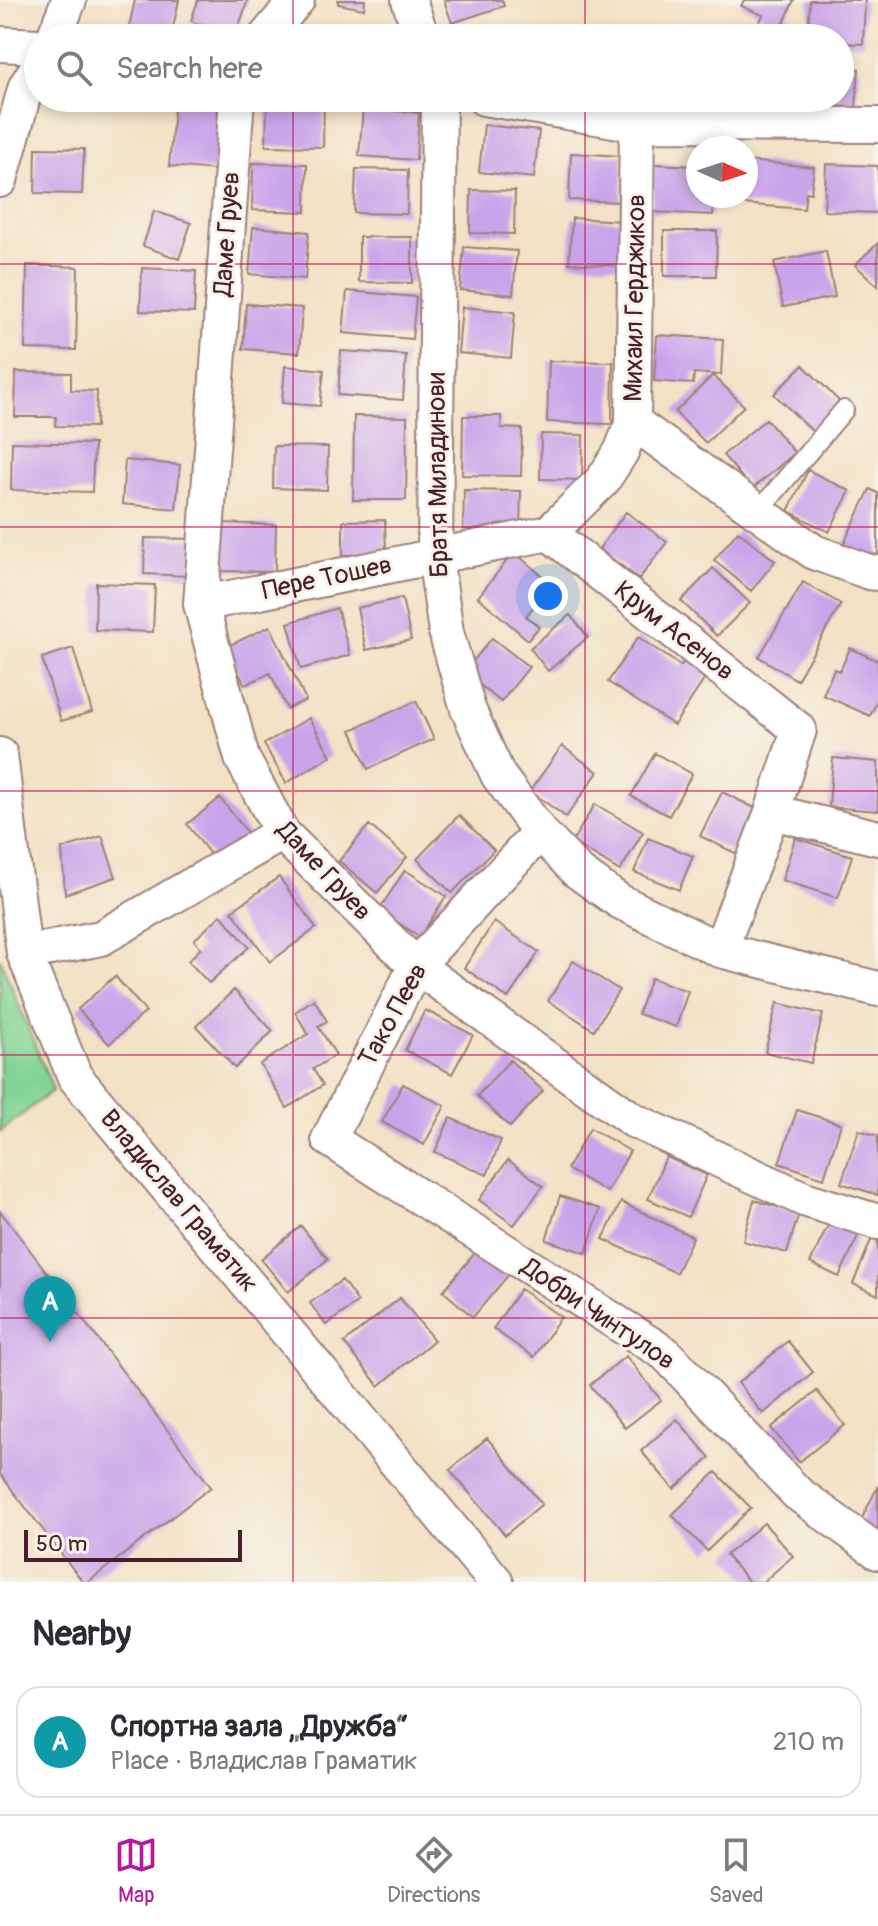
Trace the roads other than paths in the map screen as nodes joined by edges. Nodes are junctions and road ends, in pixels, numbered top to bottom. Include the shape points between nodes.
1 (69, 0) edge
2 (297, 0) edge
3 (409, 0) edge
4 (60, 24) edge
5 (277, 24) edge
6 (417, 24) edge
7 (0, 44) edge
8 (24, 45) edge
9 (24, 93) edge
10 (236, 112) edge
11 (439, 112) edge
12 (566, 112) edge
13 (637, 124) junction
14 (878, 125) edge
15 (0, 180) edge
16 (844, 410) dead end
17 (633, 422) junction
18 (758, 512) junction
19 (549, 533) junction
20 (435, 556) junction
21 (878, 573) edge
22 (201, 604) junction
23 (0, 755) edge
24 (772, 812) junction
25 (540, 832) junction
26 (282, 833) junction
27 (878, 838) edge
28 (720, 950) junction
29 (24, 953) junction
30 (416, 966) junction
31 (878, 989) edge
32 (329, 1139) joint
33 (878, 1222) edge
34 (878, 1552) edge
35 (496, 1582) edge

1 - 4 street
2 - 5 street
3 - 6 street
7 - 8 street
9 - 15 street
10 - 22 street, Даме Груев
11 - 20 street, Братя Миладинови
12 - 13 street
13 - 14 street
13 - 17 street, Михаил Герджиков
16 - 18 lane
17 - 18 street, Михаил Герджиков
17 - 19 street via 603,480
18 - 21 street, Михаил Герджиков via 814,552
19 - 20 street, Пере Тошев
19 - 24 street, Крум Асенов via 799,730
20 - 22 street, Пере Тошев
20 - 25 street, Братя Миладинови via 446,632 468,709 498,775
22 - 26 street, Даме Груев via 242,758
23 - 29 street, Владислав Граматик
24 - 27 street
24 - 28 street
25 - 28 street, Братя Миладинови via 577,871 619,901
25 - 30 street, Тако Пеев
26 - 29 street via 101,938
26 - 30 street, Даме Груев
28 - 31 street, Братя Миладинови
29 - 35 street, Владислав Граматик via 75,1077
30 - 32 street, Тако Пеев
30 - 33 street, Даме Груев via 633,1120 804,1199
32 - 34 street, Добри Чинтулов via 666,1354 797,1493

